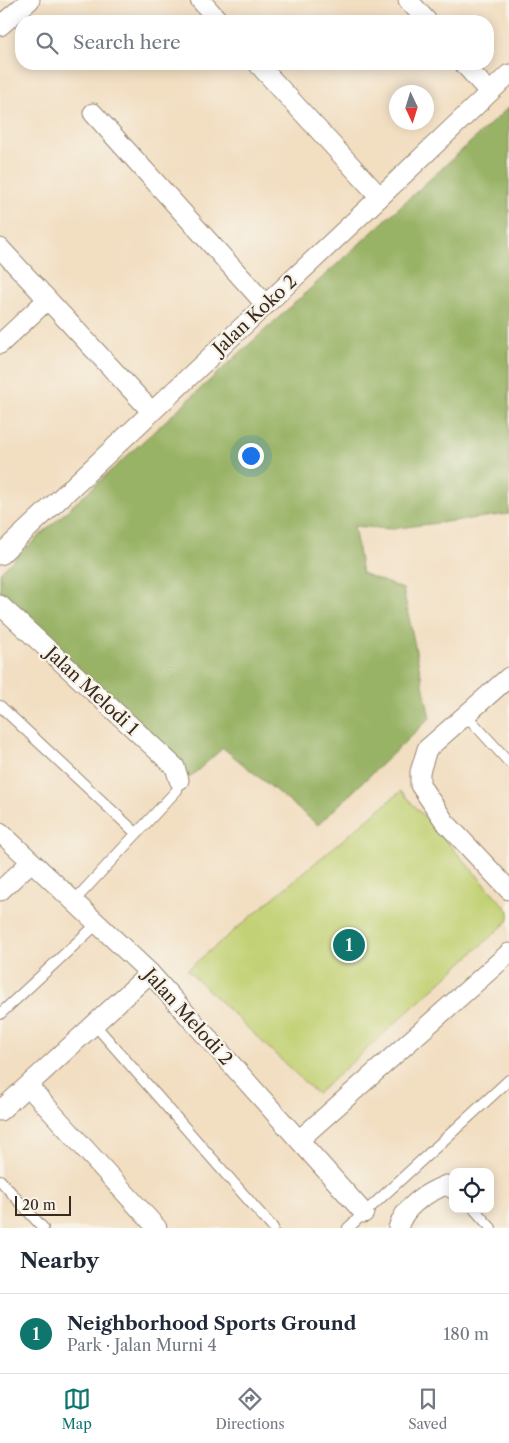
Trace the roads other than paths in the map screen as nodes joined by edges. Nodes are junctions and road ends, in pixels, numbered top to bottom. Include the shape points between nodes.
1 (30, 0) edge
2 (200, 0) edge
3 (408, 0) edge
4 (214, 15) edge
5 (421, 15) edge
6 (0, 26) edge
7 (264, 70) edge
8 (469, 70) edge
9 (509, 74) edge
10 (489, 92) junction
11 (93, 113) dead end
12 (380, 197) junction
13 (0, 248) edge
14 (48, 300) junction
15 (266, 305) junction
16 (0, 344) edge
17 (152, 412) junction
18 (0, 555) edge
19 (0, 605) edge
20 (509, 677) edge
21 (0, 706) edge
22 (465, 714) junction
23 (509, 762) edge
24 (179, 780) joint
25 (0, 832) edge
26 (136, 833) junction
27 (31, 862) junction
28 (0, 890) edge
29 (509, 890) edge
30 (74, 901) junction
31 (97, 924) junction
32 (509, 953) edge
33 (150, 973) junction
34 (0, 1014) edge
35 (95, 1025) junction
36 (509, 1080) edge
37 (28, 1086) junction
38 (0, 1111) edge
39 (299, 1140) junction
40 (0, 1180) edge
41 (449, 1187) edge
42 (364, 1213) junction
43 (478, 1213) edge
44 (42, 1228) edge
45 (157, 1228) edge
46 (273, 1228) edge
47 (348, 1228) edge
48 (398, 1228) edge
49 (491, 1228) edge

1 - 6 street
2 - 4 street
3 - 5 street
7 - 12 street
8 - 10 street
9 - 10 street, Jalan Koko 2
10 - 12 street, Jalan Koko 2
11 - 15 street
12 - 15 street, Jalan Koko 2
13 - 14 street
14 - 16 street
14 - 17 street
15 - 17 street, Jalan Koko 2
17 - 18 street, Jalan Koko 2
19 - 24 street, Jalan Melodi 1 via 176,767
20 - 22 street
21 - 26 lane
22 - 23 lane
22 - 29 street via 427,749 420,785 445,822
24 - 26 lane via 177,790
25 - 27 street, Jalan Melodi 2
26 - 30 lane
27 - 28 street
27 - 30 street, Jalan Melodi 2
30 - 31 street, Jalan Melodi 2
31 - 33 street, Jalan Melodi 2
31 - 34 lane
32 - 39 street
33 - 35 street
33 - 39 street, Jalan Melodi 2
35 - 37 street
35 - 46 lane
36 - 42 lane
37 - 38 street
37 - 45 street
39 - 42 street, Jalan Melodi 2
40 - 44 lane
41 - 48 street via 436,1189 414,1203 400,1219
42 - 47 lane
43 - 49 lane

